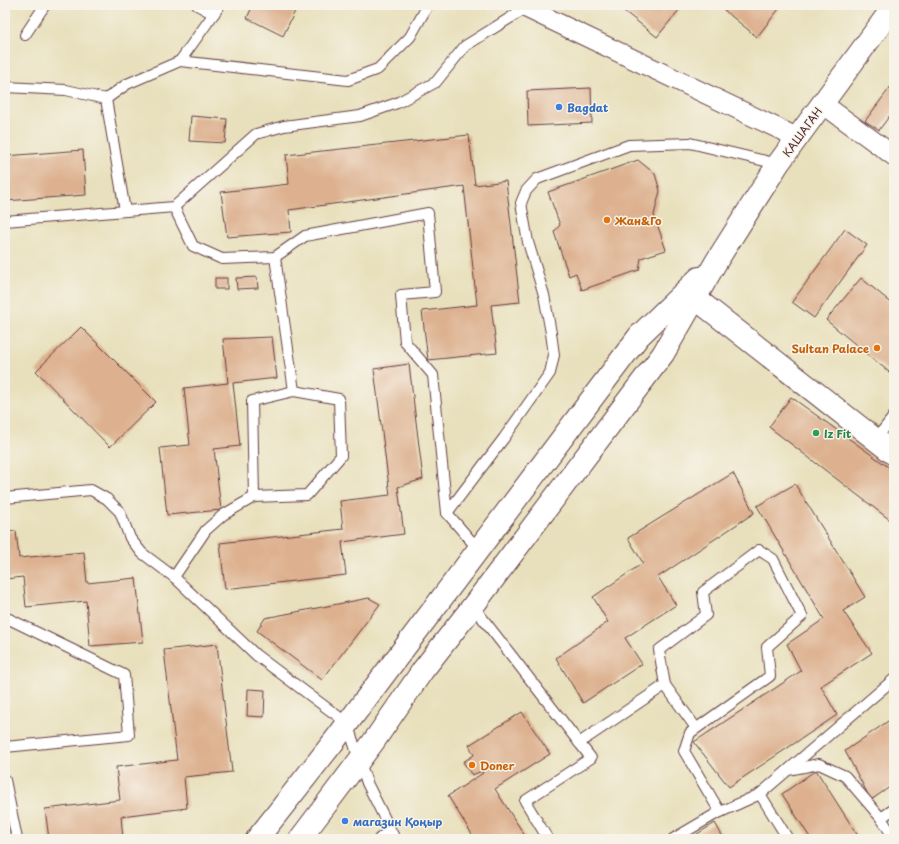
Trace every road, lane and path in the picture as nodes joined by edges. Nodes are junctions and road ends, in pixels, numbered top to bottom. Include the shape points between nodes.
1 (45, 5) edge
2 (196, 5) edge
3 (220, 5) edge
4 (428, 5) edge
5 (525, 6) edge
6 (894, 6) edge
7 (214, 14) junction
8 (25, 35) dead end
9 (180, 61) junction
10 (5, 87) edge
11 (106, 99) junction
12 (822, 104) junction
13 (798, 138) junction
14 (894, 156) edge
15 (778, 164) junction
16 (174, 207) junction
17 (125, 211) junction
18 (5, 221) edge
19 (275, 257) junction
20 (691, 294) junction
21 (294, 391) junction
22 (894, 416) edge
23 (876, 439) junction
24 (894, 454) edge
25 (254, 497) junction
26 (5, 498) edge
27 (447, 513) junction
28 (478, 549) junction
29 (174, 577) junction
30 (473, 606) junction
31 (5, 617) edge
32 (894, 679) edge
33 (665, 685) junction
34 (347, 723) junction
35 (696, 728) junction
36 (579, 743) junction
37 (5, 747) edge
38 (360, 760) junction
39 (788, 770) junction
40 (5, 780) edge
41 (760, 794) junction
42 (894, 809) edge
43 (720, 812) junction
44 (881, 818) junction
45 (392, 835) edge
46 (894, 838) edge
47 (17, 839) edge
48 (257, 839) edge
49 (300, 839) edge
50 (379, 839) edge
51 (548, 839) edge
52 (673, 839) edge
53 (788, 839) edge

1 - 8 lane
2 - 7 lane
3 - 7 lane
4 - 9 lane via 410,37 378,69 348,80
5 - 13 street
5 - 16 lane via 465,46 436,82 397,102 360,116 284,126 256,134
6 - 12 street, КАШАГАН
7 - 9 lane
9 - 11 lane via 127,84
10 - 11 lane via 66,90
11 - 17 lane
12 - 13 street, КАШАГАН
12 - 14 street
13 - 15 street, КАШАГАН
15 - 20 street, КАШАГАН via 716,262
15 - 27 lane via 690,143 628,145 537,179 526,191 521,203 551,333 554,356 550,373
16 - 17 lane
16 - 19 lane via 193,246 222,259
17 - 18 lane
19 - 21 lane
19 - 27 lane via 305,236 428,213 435,292 401,295 405,342 433,375
20 - 23 street
20 - 28 street, КАШАГАН via 639,336
20 - 30 street via 664,354
21 - 25 lane via 252,401
21 - 25 lane via 339,398 341,456 307,495
22 - 23 lane
23 - 24 street
25 - 29 lane via 223,515 206,530
26 - 29 lane via 91,490 107,499 120,512 130,538 142,553
27 - 28 lane
28 - 34 street, КАШАГАН
29 - 34 lane via 256,655
30 - 36 lane
30 - 38 street via 422,670
31 - 37 lane via 124,675 129,735
32 - 39 lane
33 - 35 lane
33 - 35 lane via 659,650 706,615 703,592 759,550 773,559 802,616 767,647 770,676
33 - 36 lane
34 - 38 lane
34 - 48 street, КАШАГАН
35 - 43 lane via 690,733 684,751
36 - 51 lane via 591,758 525,801
38 - 45 lane via 367,783
38 - 49 street
39 - 41 lane
39 - 44 lane via 819,764 845,776
40 - 47 lane
41 - 43 lane
41 - 53 lane
42 - 44 lane
43 - 52 lane
44 - 46 lane
45 - 50 lane

